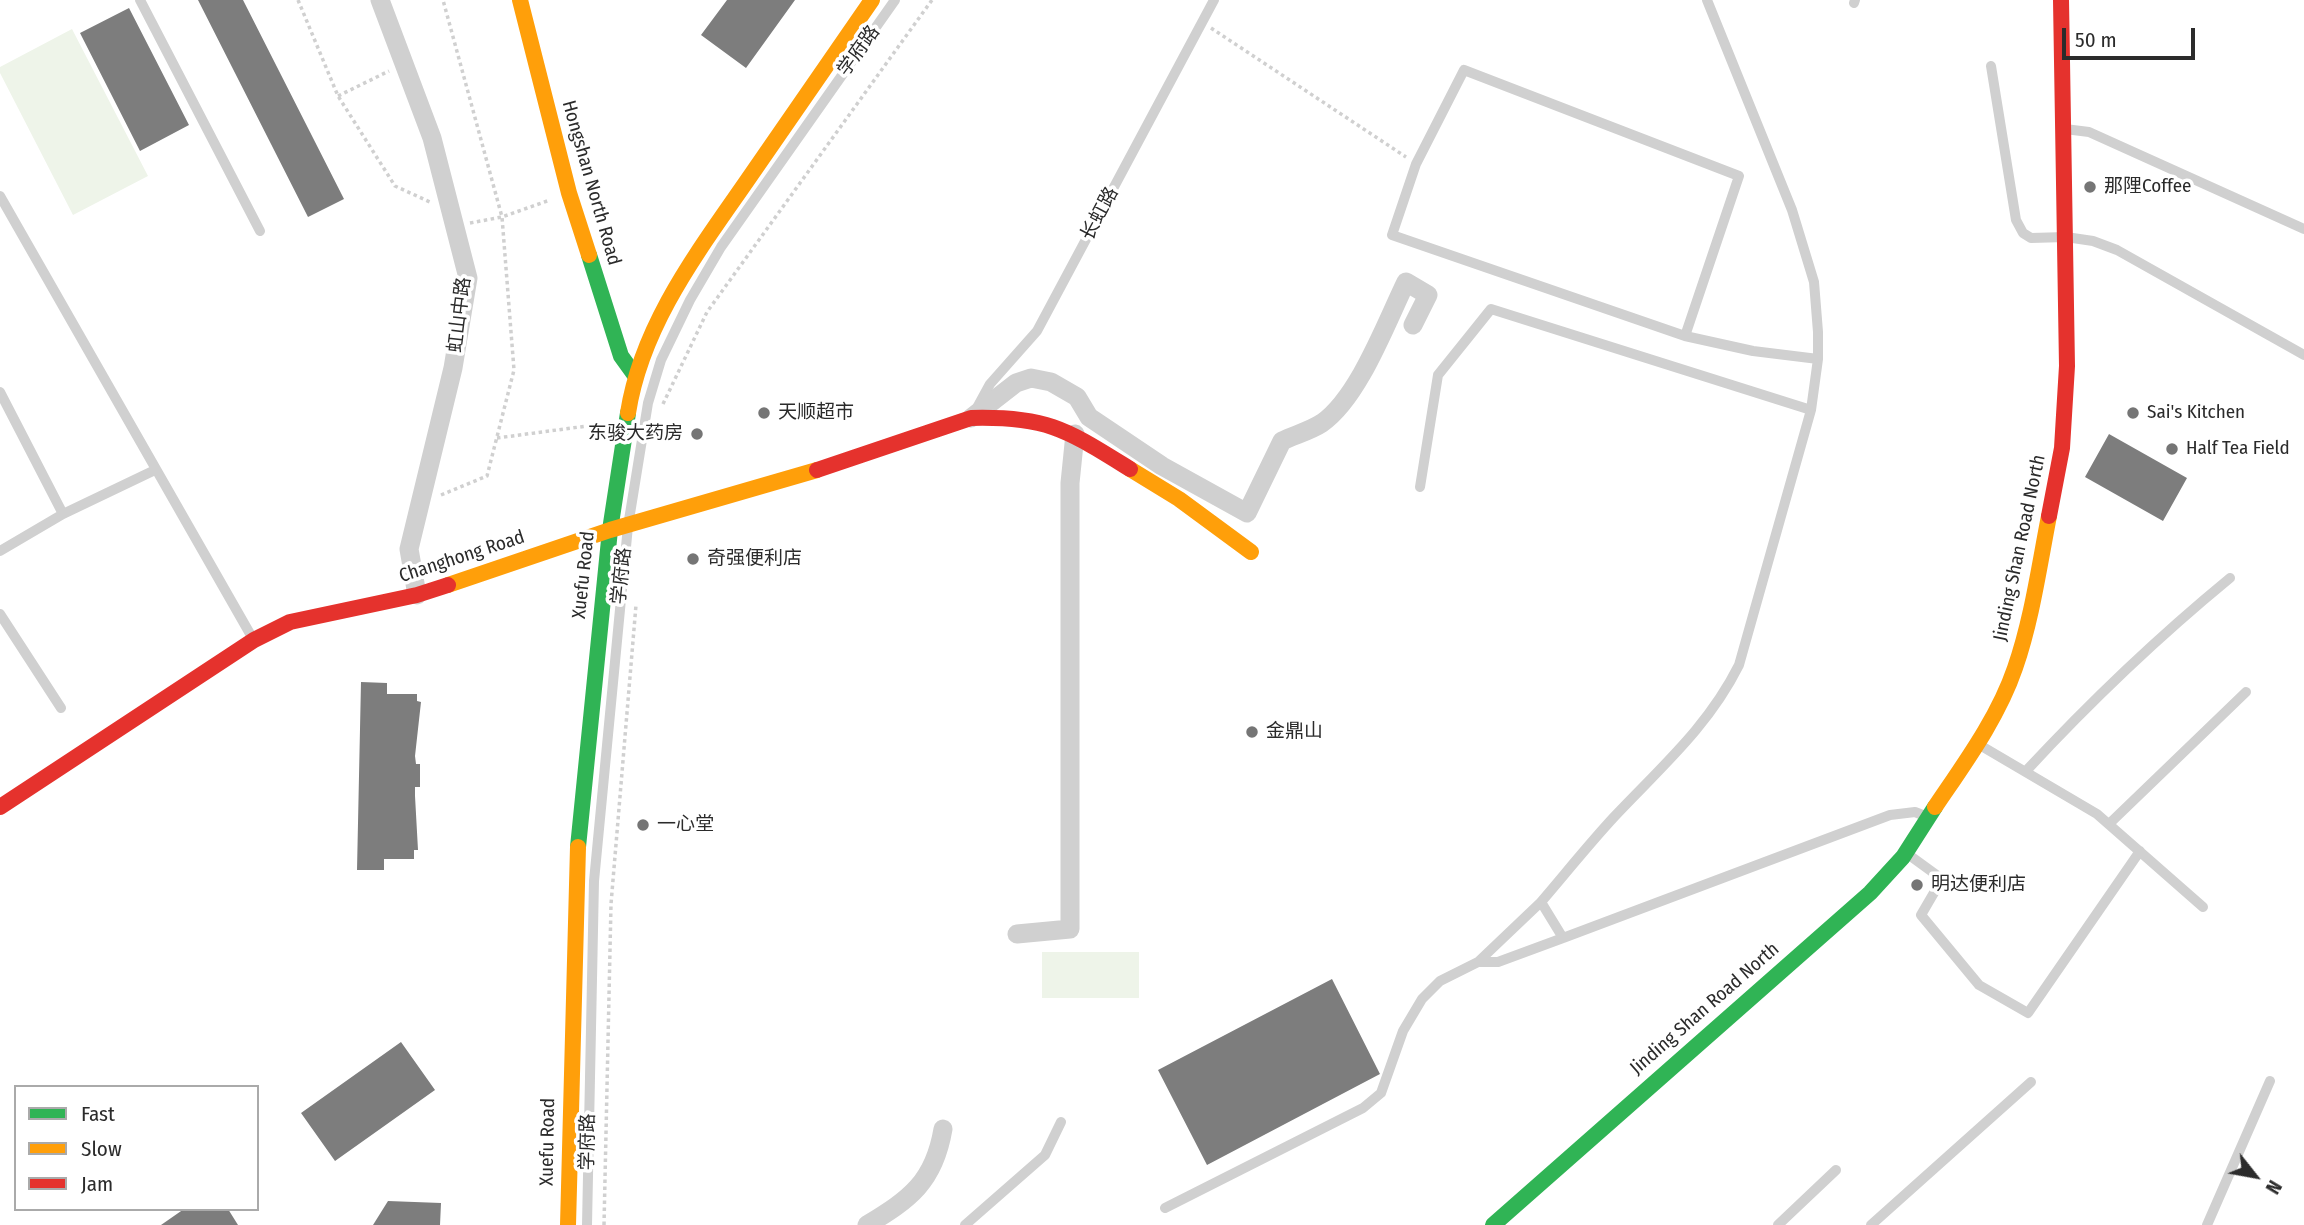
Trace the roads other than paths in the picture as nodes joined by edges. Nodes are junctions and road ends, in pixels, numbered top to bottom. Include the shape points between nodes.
1 (139, 0) edge
2 (380, 0) edge
3 (520, 0) edge
4 (872, 0) edge
5 (895, 0) edge
6 (1214, 0) edge
7 (1707, 0) edge
8 (2062, 0) edge
9 (1992, 66) dead end
10 (2065, 129) junction
11 (0, 196) edge
12 (2304, 229) edge
13 (260, 231) dead end
14 (2066, 237) junction
15 (1413, 325) dead end
16 (1685, 336) junction
17 (2304, 355) edge
18 (1818, 359) junction
19 (634, 374) junction
20 (0, 392) edge
21 (1811, 410) junction
22 (971, 418) junction
23 (1075, 434) junction
24 (155, 470) junction
25 (1420, 487) dead end
26 (64, 514) junction
27 (628, 526) junction
28 (610, 530) junction
29 (0, 551) edge
30 (1251, 552) dead end
31 (2230, 578) dead end
32 (417, 595) junction
33 (0, 614) edge
34 (254, 640) junction
35 (2246, 692) dead end
36 (61, 708) dead end
37 (1977, 743) junction
38 (2026, 771) junction
39 (0, 807) edge
40 (1929, 818) junction
41 (2109, 824) junction
42 (2140, 851) junction
43 (1906, 853) junction
44 (1541, 902) junction
45 (2203, 907) dead end
46 (1017, 933) dead end
47 (1563, 938) junction
48 (1478, 962) junction
49 (2270, 1081) dead end
50 (2031, 1082) dead end
51 (1061, 1122) dead end
52 (943, 1129) dead end
53 (1836, 1170) dead end
54 (1165, 1208) dead end
55 (568, 1225) edge
56 (587, 1225) edge
57 (867, 1225) edge
58 (965, 1225) edge
59 (1493, 1225) edge
60 (1778, 1225) edge
61 (1871, 1225) edge
62 (2207, 1225) edge

1 - 13 lane
2 - 32 street, 虹山中路 via 432,138 468,278 453,368 409,549
3 - 19 street, Hongshan North Road via 569,193 621,356
4 - 19 street, Xuefu Road via 692,260
5 - 27 lane, 学府路 via 721,247 690,300 661,360 648,404
6 - 22 lane, 长虹路 via 1037,331 990,384
7 - 18 lane via 1793,209 1814,282
8 - 10 street, Jinding Shan Road North
9 - 14 lane via 2016,220 2031,238
10 - 12 lane via 2089,132
10 - 14 street, Jinding Shan Road North
11 - 24 lane
14 - 17 lane via 2117,250
14 - 37 street, Jinding Shan Road North via 2062,448 2027,628 2014,671
15 - 22 street via 1428,295 1406,282 1356,380 1321,423 1282,441 1247,513 1162,467 1090,417 1077,397 1051,382 1031,378 1016,383
16 - 16 lane via 1739,176 1465,71 1416,164 1392,235
16 - 18 lane
18 - 21 lane
19 - 28 street, Xuefu Road
20 - 26 lane
21 - 25 lane via 1491,309 1438,375
21 - 44 lane via 1739,665 1722,699
22 - 23 street, Changhong Road via 1050,423
22 - 27 street, Changhong Road via 796,477
23 - 30 street, Changhong Road via 1179,499
23 - 46 street via 1070,483 1070,929
24 - 26 lane
24 - 34 lane
26 - 29 lane
27 - 28 street, Changhong Road
27 - 56 lane, 学府路 via 594,881
28 - 32 street, Changhong Road
28 - 55 street, Xuefu Road via 575,873
31 - 38 lane via 2158,638
32 - 34 street, Changhong Road via 290,622
33 - 36 lane
34 - 39 street, Changhong Road
35 - 41 lane
37 - 38 lane
37 - 40 street, Jinding Shan Road North
38 - 41 lane
40 - 43 street, Jinding Shan Road North
40 - 47 lane via 1915,812 1890,815
41 - 42 lane
42 - 43 lane via 2028,1013 1979,985 1933,932 1921,915 1942,879
42 - 45 lane
43 - 59 street, Jinding Shan Road North via 1870,893
44 - 47 lane
44 - 48 lane
47 - 48 lane via 1497,962
48 - 54 lane via 1440,981 1422,999 1403,1031 1381,1093 1363,1108
49 - 62 lane
50 - 61 lane
51 - 58 lane via 1045,1155
52 - 57 street via 939,1151 925,1179 909,1199
53 - 60 lane

